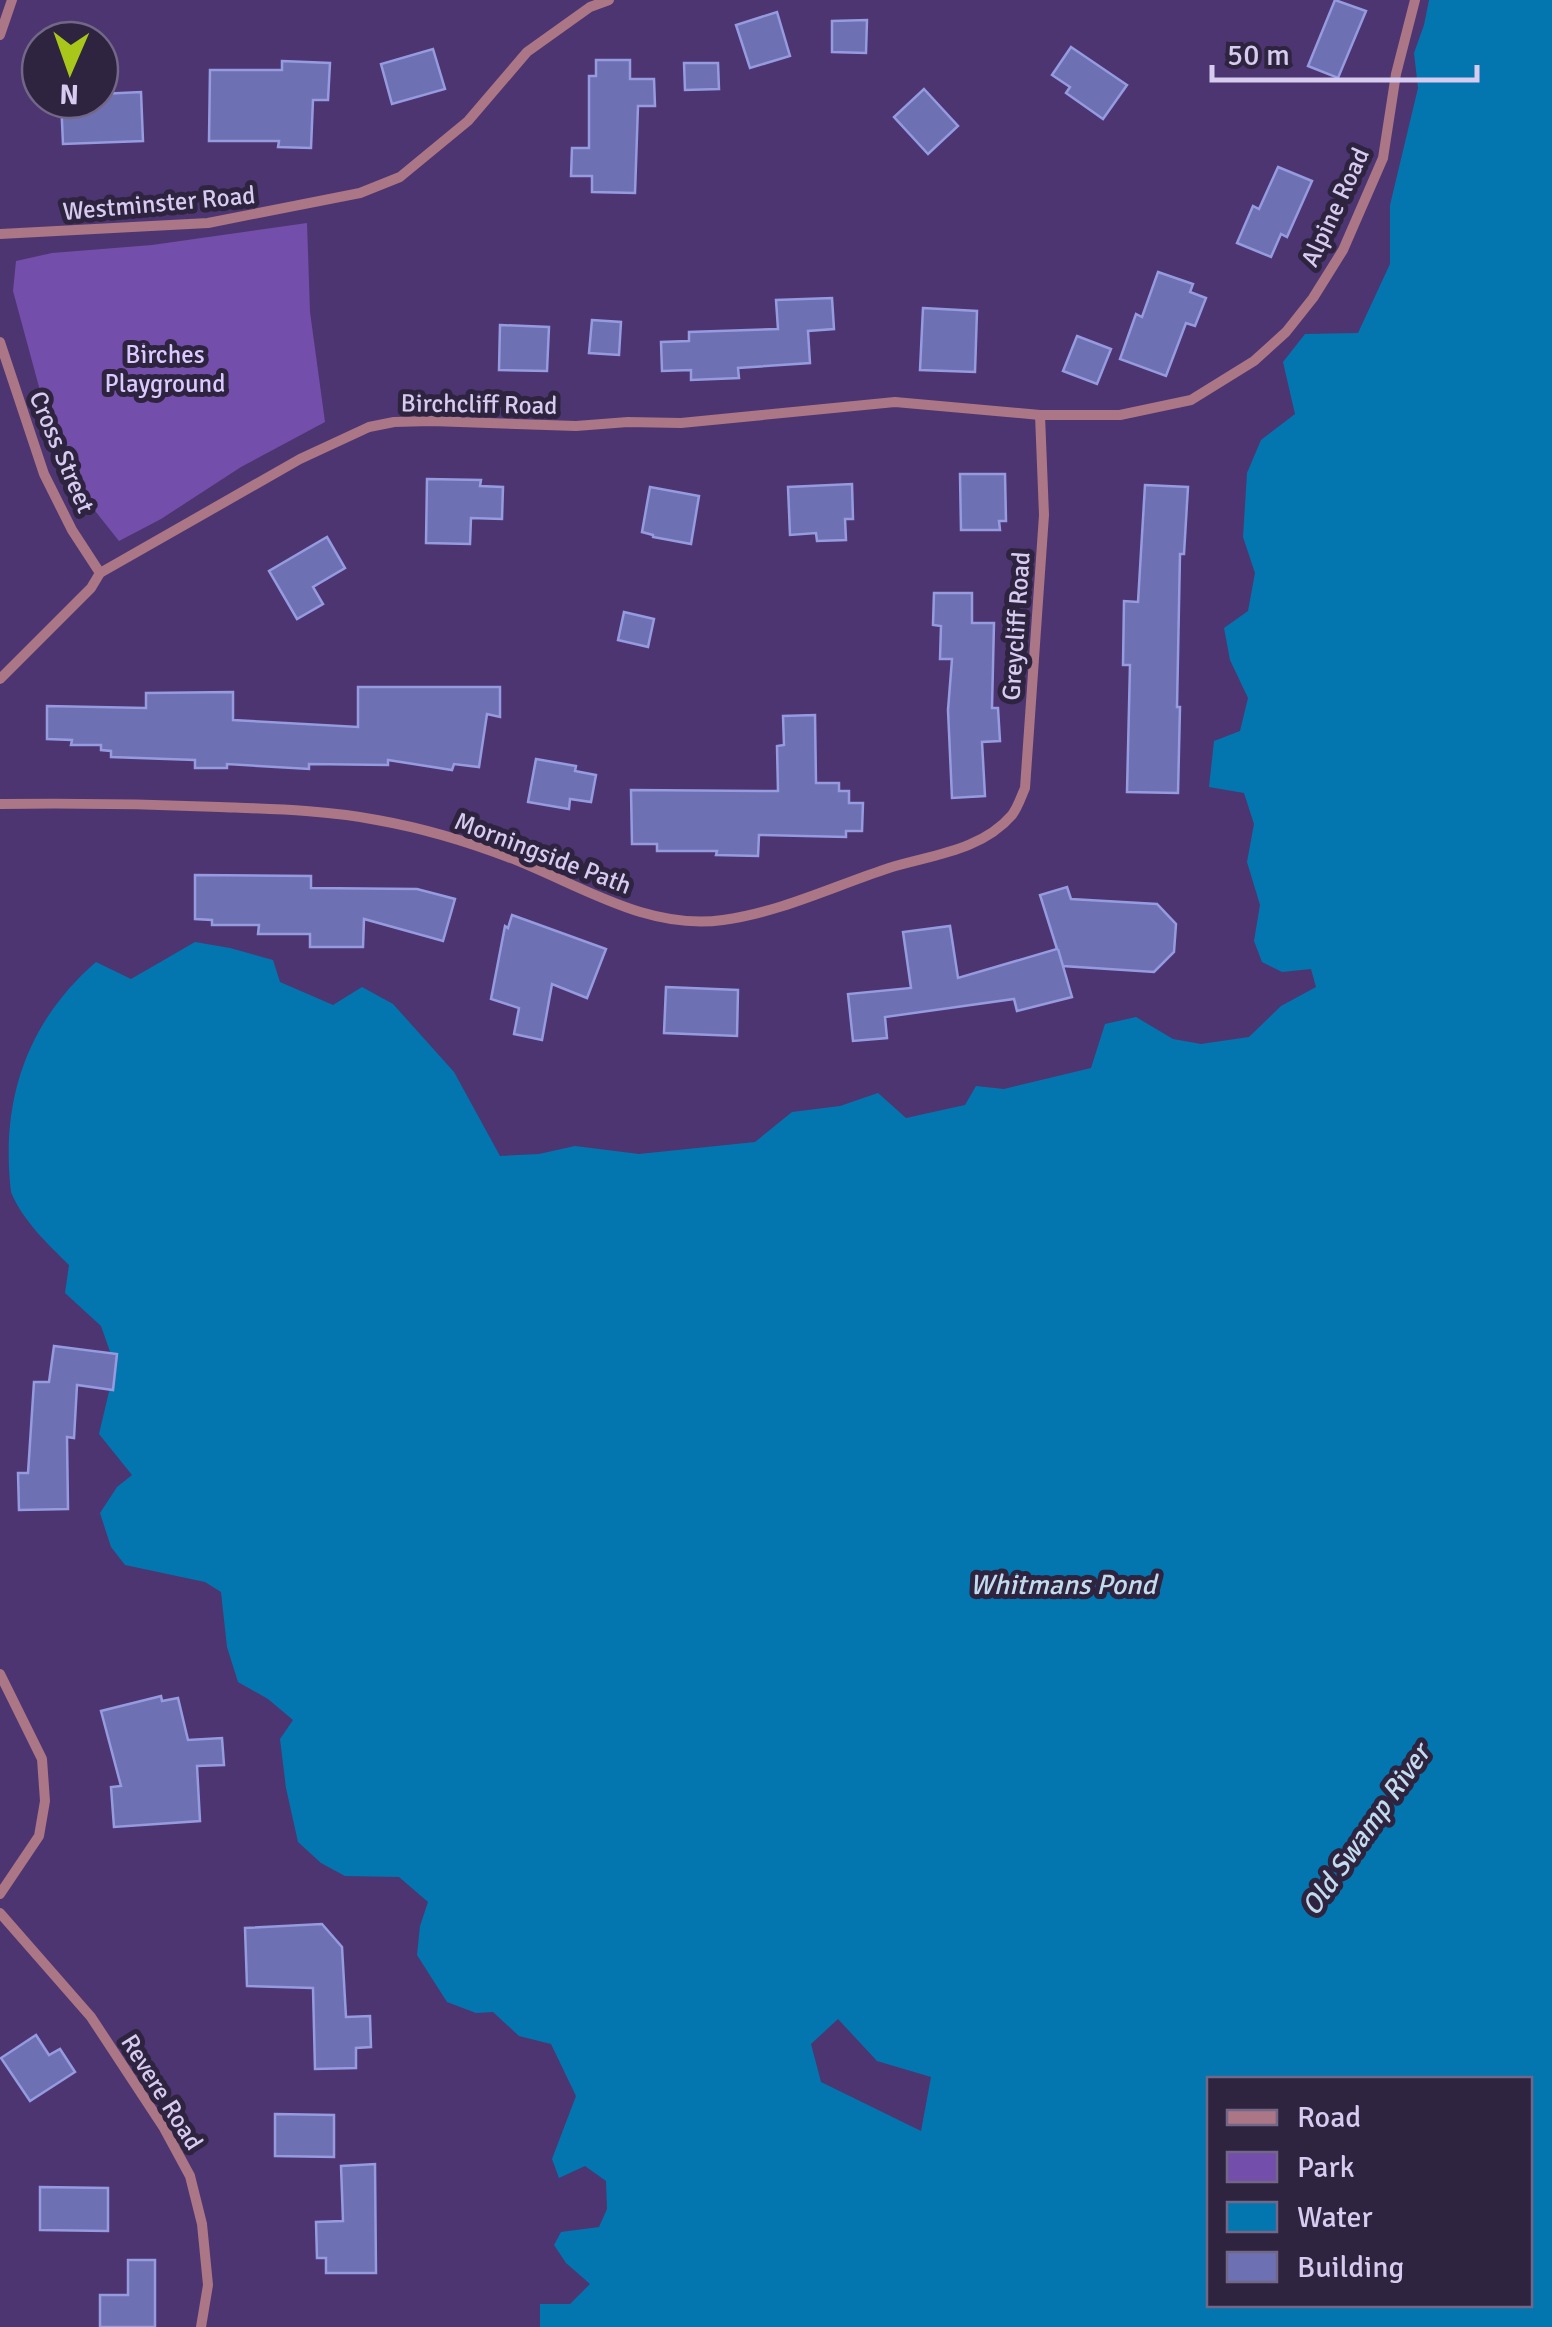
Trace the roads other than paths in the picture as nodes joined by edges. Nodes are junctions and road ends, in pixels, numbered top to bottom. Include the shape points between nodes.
1 (12, 0) edge
2 (609, 0) edge
3 (1415, 0) edge
4 (0, 35) edge
5 (0, 234) edge
6 (0, 342) edge
7 (1040, 415) junction
8 (100, 572) junction
9 (0, 679) edge
10 (0, 804) edge
11 (996, 830) joint
12 (0, 1674) edge
13 (0, 1894) edge
14 (0, 1914) edge
15 (201, 2327) edge

1 - 4 street
2 - 5 street, Westminster Road via 527,52 468,121 400,177 360,193 208,223
3 - 7 street, Alpine Road via 1383,158 1342,250 1286,332 1191,400 1120,415
6 - 8 street, Cross Street via 44,474
7 - 8 street, Birchcliff Road via 895,402 681,423 394,422 300,459
7 - 11 street, Greycliff Road via 1044,514 1025,788
8 - 9 street, Birchcliff Road via 92,588
10 - 11 street, Morningside Path via 316,810 379,820 510,857 616,905 696,921 770,911 968,846
12 - 13 street via 42,1759 45,1800 39,1836
14 - 15 street, Revere Road via 91,2017 190,2176 208,2284

